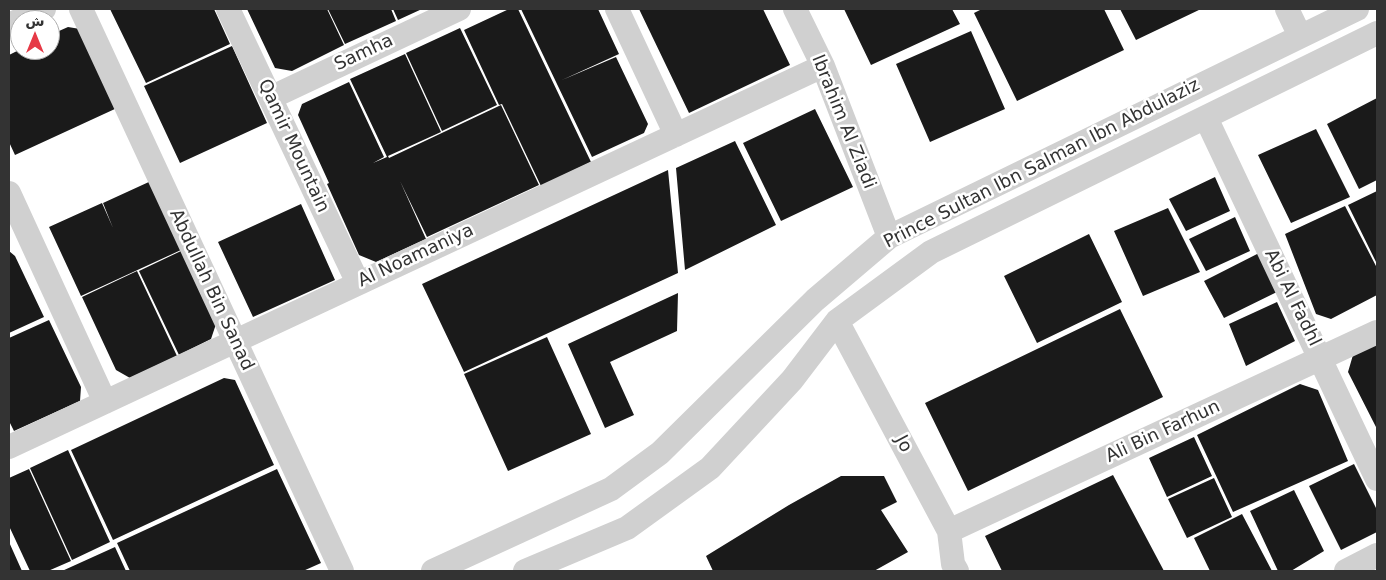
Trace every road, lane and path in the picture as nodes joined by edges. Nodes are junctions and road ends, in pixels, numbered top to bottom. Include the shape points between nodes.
1 (44, 9) edge
2 (81, 9) edge
3 (228, 9) edge
4 (459, 9) edge
5 (617, 9) edge
6 (795, 9) edge
7 (1287, 9) edge
8 (1357, 9) edge
9 (9, 25) edge
10 (1377, 33) edge
11 (1300, 36) junction
12 (823, 66) junction
13 (270, 98) junction
14 (1206, 118) junction
15 (676, 134) junction
16 (12, 207) edge
17 (889, 237) junction
18 (358, 283) junction
19 (837, 321) junction
20 (1377, 332) edge
21 (234, 342) junction
22 (1321, 359) junction
23 (105, 402) junction
24 (9, 447) edge
25 (1377, 479) edge
26 (949, 531) junction
27 (1377, 554) edge
28 (535, 569) edge
29 (950, 569) edge
30 (342, 571) edge
31 (433, 571) edge
32 (1346, 571) edge

1 - 9 street
2 - 21 street, Abdullah Bin Sanad
3 - 13 street, Qamir Mountain
4 - 13 street, Samha
5 - 15 street
6 - 12 street, Ibrahim Al Ziadi
7 - 11 street
8 - 11 street, Prince Sultan Ibn Salman Ibn Abdulaziz
10 - 14 street, Prince Sultan Ibn Salman Ibn Abdulaziz
11 - 17 street, Prince Sultan Ibn Salman Ibn Abdulaziz
12 - 15 street, Al Noamaniya
12 - 17 street, Ibrahim Al Ziadi
13 - 18 street, Qamir Mountain
14 - 19 street, Prince Sultan Ibn Salman Ibn Abdulaziz via 931,252
14 - 22 street, Abi Al Fadhl
15 - 18 street, Al Noamaniya
16 - 23 street
17 - 31 street, Prince Sultan Ibn Salman Ibn Abdulaziz via 815,300 660,453 611,488
18 - 21 street, Al Noamaniya
19 - 26 street, Jo
19 - 28 street, Prince Sultan Ibn Salman Ibn Abdulaziz via 792,380 710,468 627,528
20 - 22 street, Ali Bin Farhun
21 - 23 street, Al Noamaniya
21 - 30 street, Abdullah Bin Sanad
22 - 25 street, Abi Al Fadhl
22 - 26 street, Ali Bin Farhun
23 - 24 street, Al Noamaniya
26 - 29 street, Jo
27 - 32 street

